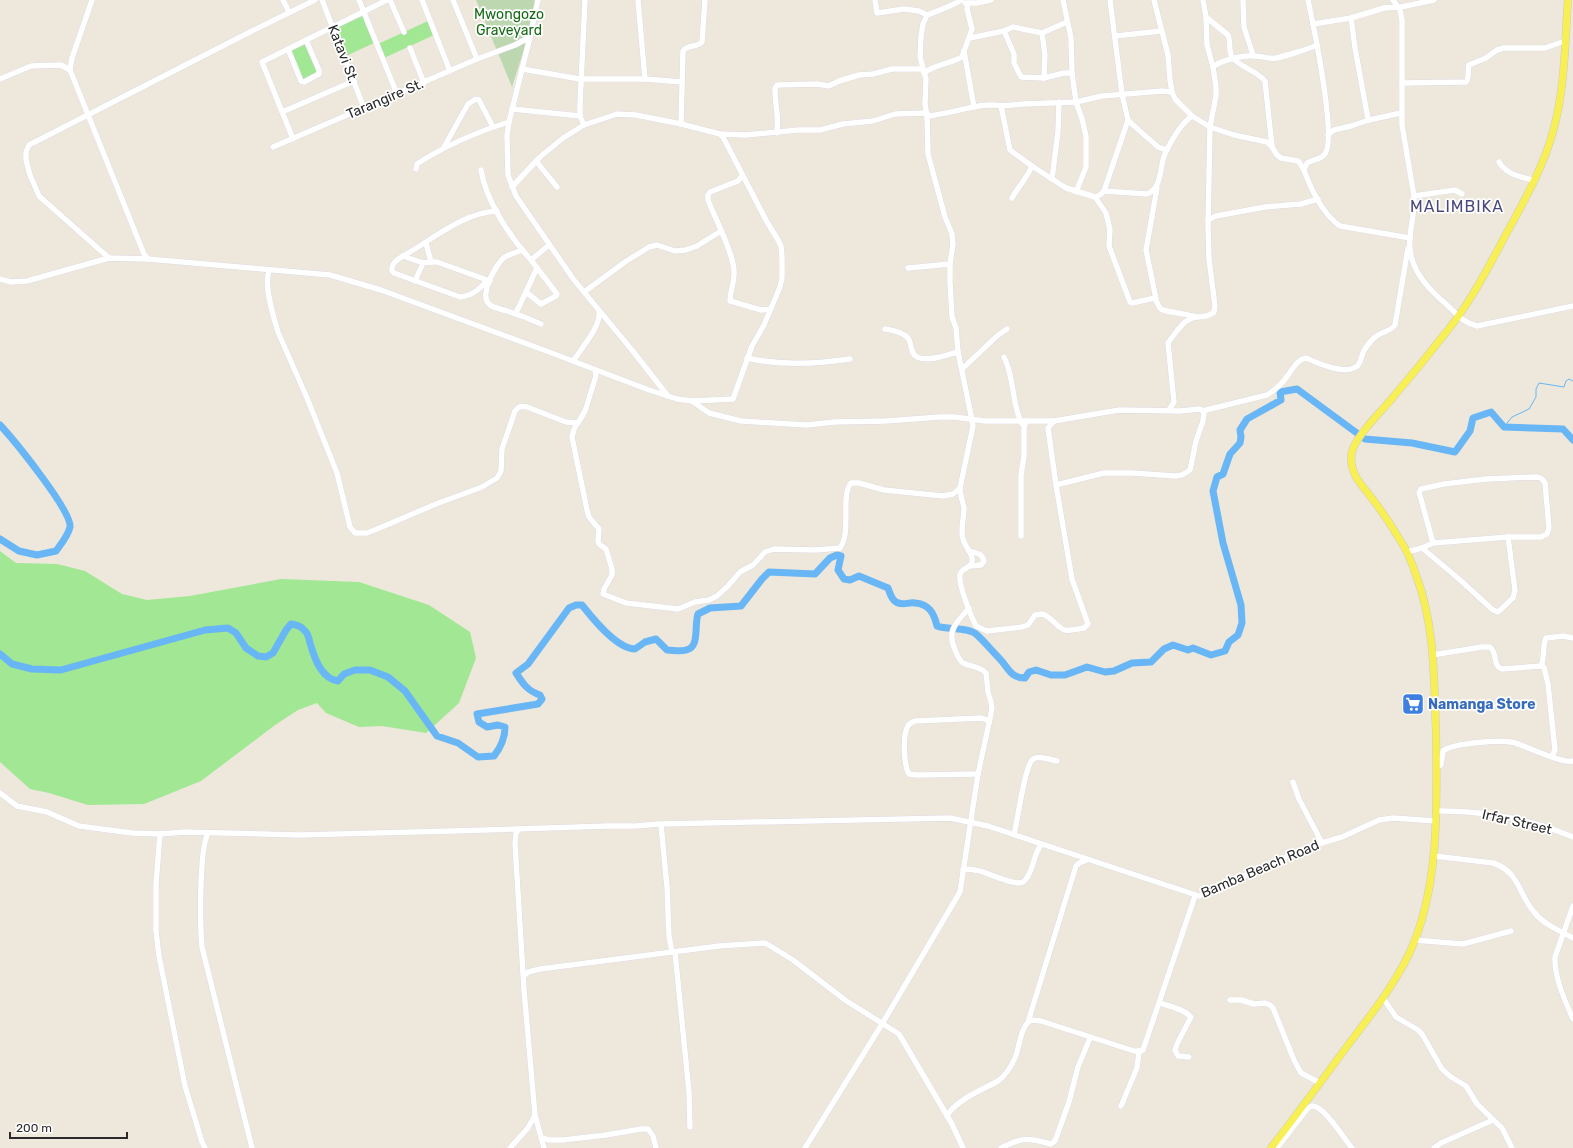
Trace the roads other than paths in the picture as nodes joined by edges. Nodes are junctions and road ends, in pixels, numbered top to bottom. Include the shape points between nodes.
1 (92, 0) edge
2 (282, 0) edge
3 (316, 0) edge
4 (322, 0) edge
5 (359, 0) edge
6 (387, 0) edge
7 (390, 0) edge
8 (422, 0) edge
9 (453, 0) edge
10 (538, 0) edge
11 (585, 0) edge
12 (638, 0) edge
13 (704, 0) edge
14 (875, 0) edge
15 (991, 0) edge
16 (1063, 0) edge
17 (1110, 0) edge
18 (1154, 0) edge
19 (1203, 0) edge
20 (1243, 0) edge
21 (1308, 0) edge
22 (1393, 0) edge
23 (1434, 0) edge
24 (1568, 0) edge
25 (960, 1) edge
26 (968, 4) junction
27 (1398, 6) junction
28 (364, 11) junction
29 (289, 12) junction
30 (927, 14) junction
31 (1206, 17) junction
32 (1351, 18) junction
33 (1067, 22) junction
34 (1313, 24) junction
35 (333, 27) junction
36 (1004, 31) junction
37 (1161, 31) junction
38 (404, 32) dead end
39 (1042, 33) junction
40 (1116, 36) junction
41 (530, 37) junction
42 (970, 38) junction
43 (306, 40) junction
44 (1565, 40) junction
45 (1317, 44) junction
46 (410, 48) dead end
47 (288, 49) junction
48 (964, 50) junction
49 (1252, 55) junction
50 (477, 59) junction
51 (1234, 59) junction
52 (1213, 67) junction
53 (522, 69) junction
54 (70, 70) junction
55 (450, 71) junction
56 (923, 71) junction
57 (1072, 73) junction
58 (1044, 78) junction
59 (0, 79) edge
60 (580, 79) junction
61 (645, 79) junction
62 (354, 81) junction
63 (682, 82) junction
64 (424, 83) junction
65 (1402, 83) junction
66 (1172, 92) junction
67 (397, 94) junction
68 (1122, 94) junction
69 (1059, 102) junction
70 (1076, 102) junction
71 (1002, 106) junction
72 (974, 107) junction
73 (364, 108) junction
74 (512, 109) junction
75 (282, 112) junction
76 (1401, 113) junction
77 (927, 115) junction
78 (87, 116) junction
79 (580, 116) junction
80 (1192, 116) junction
81 (1128, 120) junction
82 (1369, 120) junction
83 (509, 122) junction
84 (680, 124) junction
85 (584, 125) junction
86 (493, 127) junction
87 (1210, 127) junction
88 (777, 133) junction
89 (720, 134) junction
90 (1328, 135) junction
91 (293, 139) junction
92 (1272, 146) junction
93 (444, 147) junction
94 (273, 148) dead end
95 (1167, 149) junction
96 (536, 161) junction
97 (1499, 162) dead end
98 (1032, 166) junction
99 (416, 169) dead end
100 (481, 170) dead end
101 (1304, 170) junction
102 (742, 176) junction
103 (1052, 179) junction
104 (1535, 181) junction
105 (1157, 186) junction
106 (512, 187) junction
107 (557, 188) dead end
108 (1104, 191) junction
109 (1076, 192) junction
110 (1462, 194) dead end
111 (1095, 196) junction
112 (1414, 196) junction
113 (1012, 198) dead end
114 (1318, 199) junction
115 (497, 211) junction
116 (1208, 220) junction
117 (721, 231) junction
118 (516, 241) junction
119 (1410, 241) junction
120 (426, 243) junction
121 (549, 245) junction
122 (522, 250) junction
123 (144, 254) junction
124 (510, 254) junction
125 (403, 256) junction
126 (109, 258) junction
127 (139, 259) junction
128 (148, 259) junction
129 (531, 260) junction
130 (431, 262) junction
131 (423, 263) junction
132 (950, 264) junction
133 (538, 268) junction
134 (908, 268) dead end
135 (270, 270) junction
136 (0, 279) edge
137 (488, 280) junction
138 (415, 281) junction
139 (526, 292) junction
140 (584, 292) junction
141 (1156, 299) junction
142 (1573, 306) edge
143 (599, 309) junction
144 (771, 309) junction
145 (516, 313) junction
146 (1459, 316) junction
147 (1197, 317) junction
148 (541, 324) dead end
149 (885, 329) dead end
150 (1007, 329) dead end
151 (958, 352) junction
152 (1004, 357) dead end
153 (748, 358) junction
154 (850, 359) dead end
155 (573, 361) junction
156 (962, 369) junction
157 (596, 373) junction
158 (668, 396) junction
159 (692, 401) junction
160 (1169, 410) junction
161 (1204, 412) junction
162 (972, 420) junction
163 (1024, 421) junction
164 (1054, 421) junction
165 (578, 422) junction
166 (1056, 485) junction
167 (960, 488) junction
168 (1021, 536) dead end
169 (1508, 538) junction
170 (1433, 543) junction
171 (1422, 548) junction
172 (969, 551) junction
173 (1407, 552) junction
174 (970, 566) junction
175 (969, 608) junction
176 (1573, 638) edge
177 (1432, 655) junction
178 (1541, 666) junction
179 (989, 723) junction
180 (1552, 756) junction
181 (1057, 761) dead end
182 (1573, 761) edge
183 (1436, 768) junction
184 (978, 774) junction
185 (1293, 782) dead end
186 (0, 793) edge
187 (1436, 811) junction
188 (970, 822) junction
189 (1436, 822) junction
190 (661, 824) junction
191 (519, 829) junction
192 (208, 833) junction
193 (160, 834) junction
194 (1014, 835) junction
195 (1573, 837) edge
196 (1322, 843) junction
197 (1041, 845) junction
198 (1434, 856) junction
199 (1087, 860) junction
200 (963, 869) junction
201 (1195, 896) junction
202 (1573, 906) edge
203 (1511, 931) dead end
204 (1563, 933) junction
205 (1573, 938) edge
206 (1414, 940) junction
207 (674, 952) junction
208 (524, 976) junction
209 (1383, 998) junction
210 (1230, 1000) dead end
211 (1160, 1003) junction
212 (1573, 1019) edge
213 (1028, 1022) junction
214 (882, 1024) junction
215 (1090, 1038) junction
216 (1139, 1052) junction
217 (1189, 1057) dead end
218 (1320, 1083) junction
219 (1121, 1106) dead end
220 (535, 1115) junction
221 (947, 1116) junction
222 (1493, 1120) junction
223 (690, 1127) dead end
224 (542, 1138) junction
225 (205, 1148) edge
226 (252, 1148) edge
227 (510, 1148) edge
228 (544, 1148) edge
229 (656, 1148) edge
230 (805, 1148) edge
231 (963, 1148) edge
232 (1001, 1148) edge
233 (1271, 1148) edge
234 (1277, 1148) edge
235 (1352, 1148) edge
236 (1434, 1148) edge
237 (1512, 1148) edge

1 - 54 street
2 - 29 street
3 - 29 street
4 - 35 street, Katavi St.
5 - 28 street
6 - 28 street
7 - 38 street
8 - 55 street
9 - 50 street
10 - 41 street
11 - 60 street
12 - 61 street
13 - 63 street via 702,42 683,51
14 - 30 street via 877,13 904,9
15 - 26 street
16 - 33 street
17 - 40 street
18 - 37 street
19 - 31 street
20 - 49 street via 1244,27
21 - 34 street
22 - 27 street
23 - 27 street
24 - 44 main road
25 - 26 street
25 - 30 street
26 - 42 street via 972,29
27 - 32 street
27 - 65 street via 1402,20
28 - 35 street
28 - 67 street
29 - 78 street
30 - 56 street via 921,36 920,57
31 - 51 street via 1228,36
31 - 52 street
32 - 34 street
32 - 82 street
33 - 39 street
33 - 57 street
34 - 45 street
35 - 43 street
35 - 62 street, Katavi St.
36 - 39 street via 1013,27
36 - 42 street
36 - 58 street via 1014,54 1014,64 1020,78
37 - 40 street
37 - 66 street via 1168,55
39 - 58 street via 1045,55
40 - 68 street
41 - 50 street, Tarangire St.
41 - 53 street
42 - 48 street
43 - 47 street
43 - 47 street via 319,70 317,77 301,81
44 - 65 street via 1545,48 1497,50 1469,65 1466,82
44 - 104 main road via 1560,97 1554,129
45 - 49 street via 1312,48 1275,58
45 - 90 street
46 - 64 street
47 - 75 street via 262,63
48 - 56 street via 962,57 955,61
48 - 72 street
49 - 51 street
50 - 55 street, Tarangire St.
51 - 52 street via 1219,62
51 - 92 street via 1265,81
52 - 87 street via 1216,96
53 - 60 street
53 - 74 street
54 - 59 street via 61,65 31,66
54 - 78 street
55 - 64 street, Tarangire St.
56 - 77 street
56 - 88 street via 892,69 839,80 829,86 777,85
57 - 58 street
57 - 70 street
60 - 61 street
60 - 79 street
61 - 63 street
62 - 73 street, Katavi St.
62 - 75 street
63 - 84 street
64 - 67 street, Tarangire St.
65 - 76 street
66 - 68 street
66 - 80 street via 1175,99
67 - 73 street, Tarangire St.
68 - 70 street
68 - 81 street
69 - 70 street
69 - 71 street
69 - 103 street
70 - 109 street via 1086,136 1086,167
71 - 72 street
71 - 98 street via 1010,150
72 - 77 street via 959,112
73 - 91 street, Tarangire St.
74 - 79 street
74 - 83 street
75 - 91 street
76 - 82 street
76 - 112 street
77 - 88 street via 895,114 873,121 843,124 820,130
77 - 132 street via 928,154 952,234
78 - 123 street
78 - 126 street via 32,143 27,147 26,160 39,196
79 - 85 street
80 - 87 street
80 - 95 street via 1180,128
81 - 95 street via 1158,147
81 - 108 street
82 - 90 street via 1334,130
83 - 86 street
83 - 106 street via 507,155 508,176
84 - 85 street via 623,114 604,117
84 - 89 street
85 - 96 street via 551,146
86 - 93 street
86 - 93 street via 482,104 476,99 468,104
87 - 92 street via 1267,142
87 - 116 street
88 - 89 street
89 - 102 street
90 - 101 street via 1326,153 1307,163
91 - 94 street, Tarangire St.
92 - 101 street via 1277,155 1298,161
93 - 99 street via 417,164
95 - 105 street
96 - 106 street
96 - 107 street
97 - 104 street via 1512,175
98 - 103 street
98 - 113 street
100 - 115 street via 487,192
101 - 114 street
102 - 117 street via 738,181 708,194
102 - 144 street via 781,246 782,278
103 - 109 street
104 - 146 main road via 1479,285
105 - 108 street via 1153,192 1147,194
105 - 141 street via 1146,250
106 - 121 street
108 - 111 street
109 - 111 street
110 - 112 street via 1455,190
111 - 141 street via 1106,213 1110,246 1128,301 1132,303
112 - 119 street
114 - 116 street via 1301,204 1265,207 1216,216
114 - 119 street via 1330,219 1340,226
115 - 118 street
115 - 120 street via 472,216
116 - 147 street via 1209,259 1215,306 1210,316
117 - 140 street via 686,250 674,251 657,245 649,247
117 - 144 street via 734,267 730,301 760,310
118 - 122 street
118 - 124 street
119 - 146 street via 1413,262 1422,281
119 - 161 street via 1395,325 1376,336 1364,350 1356,366 1346,369 1331,368 1303,358 1296,362 1288,376 1267,395
120 - 125 street
120 - 130 street
121 - 129 street
121 - 140 street
122 - 124 street
122 - 129 street
123 - 127 street
123 - 128 street
124 - 137 street via 495,268
125 - 131 street
125 - 138 street via 395,261 391,267 392,271
126 - 127 street
126 - 136 street via 27,281 11,282
127 - 128 street
128 - 135 street
129 - 133 street
130 - 131 street
130 - 137 street
131 - 138 street
132 - 134 street
132 - 151 street via 952,317 956,328
133 - 139 street
133 - 139 street via 557,294 541,304
135 - 155 street via 330,276 381,290
135 - 165 street via 267,276 268,288 278,332 329,451 350,527 355,533 367,533 497,478 501,471 504,444 518,407 527,406 566,422
137 - 138 street via 482,288 464,296
137 - 145 street via 488,304
139 - 145 street
140 - 143 street
141 - 147 street via 1164,311
142 - 146 street via 1477,326
143 - 155 street via 600,318 595,328
143 - 158 street
144 - 153 street
145 - 148 street
146 - 173 main road via 1354,444 1351,459 1357,479
147 - 160 street via 1186,321 1168,343 1174,402
149 - 151 street via 901,333 908,338 917,357 925,359
150 - 156 street
151 - 156 street
152 - 163 street via 1009,367 1018,416
153 - 154 street via 786,363
153 - 159 street via 736,391 722,399
155 - 157 street
156 - 162 street
157 - 158 street via 603,373
157 - 165 street via 585,411
158 - 159 street
159 - 162 street via 709,413 753,422 820,425 834,422 940,417
160 - 161 street via 1200,409
160 - 164 street via 1119,410
161 - 166 street via 1188,472 1176,476 1104,473
162 - 163 street
162 - 167 street via 973,426
163 - 164 street
163 - 168 street
164 - 166 street via 1048,428
165 - 167 street via 572,437 587,510 589,517 599,529 598,541 606,549 612,569 612,575 603,594 626,603 678,609 717,596 740,572 774,548 840,548 847,514 846,495 851,483 884,490 943,496 953,494
166 - 175 street via 1072,579 1088,624 1086,627 1065,630 1042,614 1035,615 1028,626 987,631 976,626
167 - 172 street via 960,498 964,507 962,538
169 - 170 street
169 - 170 street via 1541,537 1548,534 1545,483 1540,477 1486,479 1421,489 1419,492
169 - 171 street via 1515,590 1513,598 1498,612
170 - 171 street
171 - 173 street
172 - 174 street via 972,558
172 - 174 street via 980,554 984,561 981,565
173 - 177 main road via 1424,597 1430,624
174 - 175 street via 960,574
175 - 179 street via 953,628 951,638 957,656 962,662 986,673 992,710
176 - 178 street via 1546,638
177 - 178 street via 1482,647 1490,648 1496,654 1496,665 1502,669
177 - 183 main road
178 - 180 street via 1544,667 1548,684 1555,750
179 - 184 street
179 - 184 street via 981,718 915,721 906,731 904,752 906,770 909,774
180 - 182 street via 1565,762
180 - 183 street via 1514,742 1460,745 1443,751 1441,764
181 - 194 street via 1038,757 1030,762
183 - 187 main road
184 - 188 street
185 - 196 street
186 - 193 street, Bamba Beach Road via 17,806 47,812 79,826
187 - 189 main road
187 - 195 street, Irfar Street via 1493,814 1530,822
188 - 190 street, Bamba Beach Road via 950,818 926,818
188 - 194 street, Bamba Beach Road
188 - 200 street
189 - 196 street, Bamba Beach Road via 1409,818 1386,819
189 - 198 main road
190 - 191 street, Bamba Beach Road
190 - 207 street via 669,936
191 - 192 street, Bamba Beach Road via 299,834
191 - 208 street via 515,844
192 - 193 street, Bamba Beach Road
192 - 226 street via 203,863 202,947
193 - 225 street via 156,884 159,956 185,1086
194 - 197 street, Bamba Beach Road
196 - 201 street, Bamba Beach Road via 1203,896
197 - 199 street, Bamba Beach Road
197 - 200 street via 1036,852 1030,874 1022,883 982,871
198 - 204 street via 1502,866 1514,878 1534,913
198 - 206 main road via 1427,895
199 - 201 street, Bamba Beach Road
199 - 213 street via 1076,866
200 - 214 street via 960,892
201 - 211 street
202 - 204 street
203 - 206 street via 1463,944
204 - 205 street
204 - 212 street via 1555,964
206 - 209 main road via 1398,975
207 - 208 street via 540,969 528,972
207 - 214 street via 763,943 774,947
207 - 223 street via 689,1092
208 - 220 street
209 - 218 main road
209 - 222 street via 1396,1017 1418,1030 1442,1069 1466,1086 1477,1104
210 - 218 street via 1270,1005 1302,1074
211 - 216 street via 1145,1047
211 - 217 street via 1190,1015 1175,1050 1178,1056
213 - 215 street via 1034,1019
213 - 221 street via 1015,1058 1004,1076 958,1104
214 - 221 street via 904,1041
214 - 230 street
215 - 216 street
215 - 232 street via 1053,1143 1024,1139
216 - 219 street via 1137,1068
218 - 233 main road
220 - 224 street
220 - 227 street
221 - 231 street
222 - 236 street
222 - 237 street via 1506,1135
224 - 228 street
224 - 229 street via 563,1140 648,1129
234 - 235 street via 1312,1106 1328,1116

